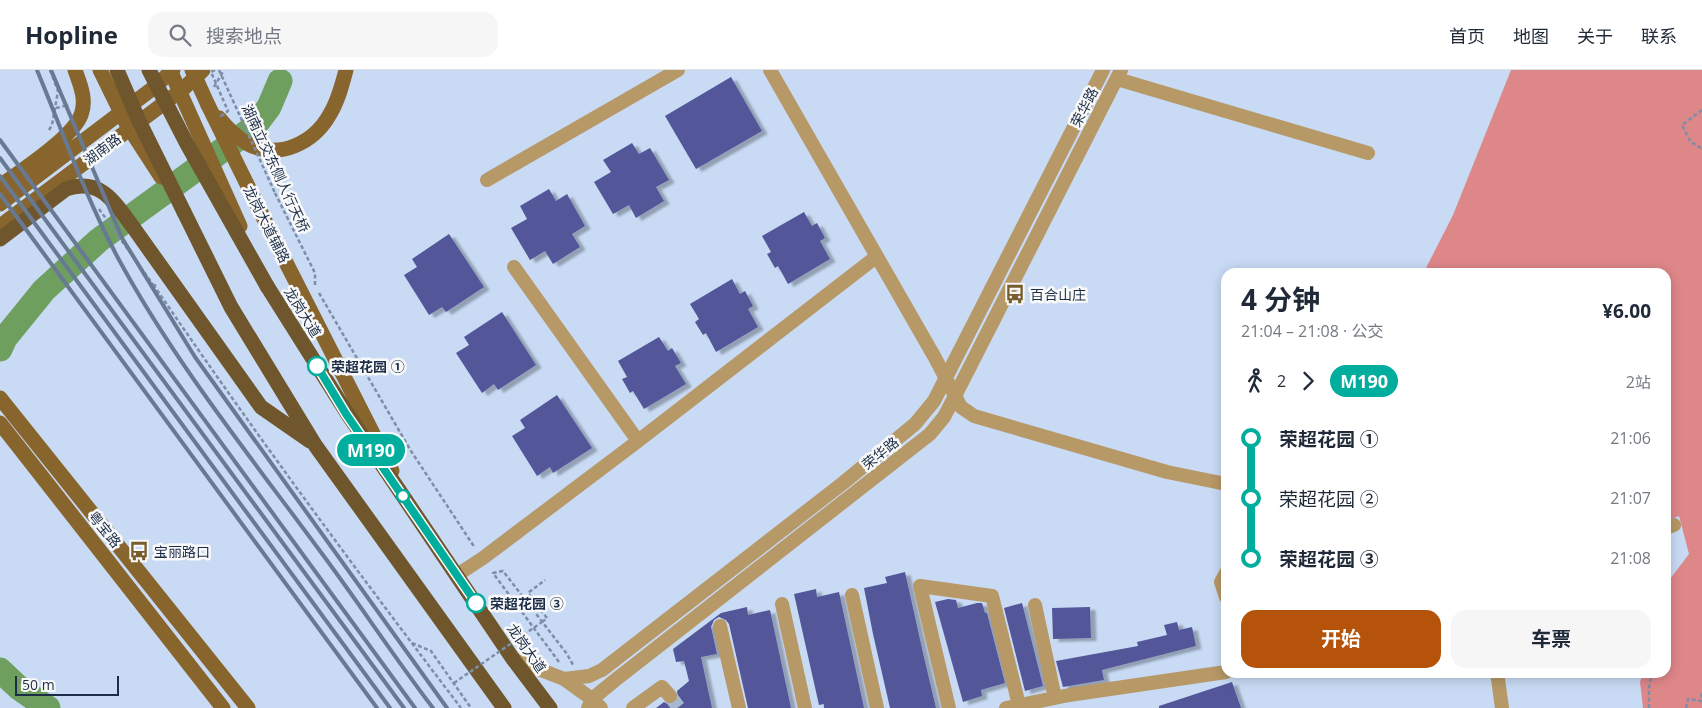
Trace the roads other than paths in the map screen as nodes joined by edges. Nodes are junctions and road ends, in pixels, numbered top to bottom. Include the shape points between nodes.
1 (75, 70) edge
2 (100, 70) edge
3 (117, 70) edge
4 (149, 70) edge
5 (172, 70) edge
6 (192, 70) edge
7 (203, 70) edge
8 (346, 70) edge
9 (678, 70) edge
10 (770, 70) edge
11 (1103, 70) edge
12 (1119, 74) edge
13 (210, 98) junction
14 (1368, 153) dead end
15 (487, 180) dead end
16 (0, 186) edge
17 (0, 204) edge
18 (184, 212) junction
19 (0, 226) edge
20 (0, 238) edge
21 (876, 257) junction
22 (514, 267) dead end
23 (267, 286) junction
24 (946, 377) junction
25 (955, 396) junction
26 (1, 400) edge
27 (0, 423) edge
28 (638, 441) junction
29 (315, 445) junction
30 (1221, 483) edge
31 (412, 510) junction
32 (457, 576) junction
33 (852, 595) dead end
34 (782, 604) dead end
35 (1035, 605) dead end
36 (720, 626) dead end
37 (513, 659) junction
38 (564, 672) junction
39 (1221, 673) edge
40 (1498, 678) edge
41 (670, 696) dead end
42 (1055, 698) junction
43 (594, 705) edge
44 (1013, 707) edge
45 (223, 708) edge
46 (248, 708) edge
47 (504, 708) edge
48 (550, 708) edge
49 (633, 708) edge
50 (739, 708) edge
51 (805, 708) edge
52 (877, 708) edge
53 (949, 708) edge
54 (1502, 708) edge

1 - 16 main road via 83,100 81,115 74,127
2 - 18 main road, bridge via 126,123
3 - 18 highway, bridge via 138,121
4 - 23 highway, 龙岗大道, bridge
5 - 17 main road, 湖南路 via 152,89
5 - 23 main road, 龙岗大道辅路, bridge
6 - 13 main road, 龙岗大道辅路, bridge
7 - 19 main road, 湖南路 via 183,89
8 - 13 main road, bridge via 330,115 320,129 302,144 278,151 249,144 236,136
9 - 15 street
10 - 21 street
11 - 24 street, 荣华路
12 - 14 street
12 - 25 street, 荣华路
13 - 31 main road, 龙岗大道辅路 via 289,270
18 - 29 highway via 231,307
20 - 29 highway via 58,194 75,186 100,189 133,227 261,407
21 - 24 street
21 - 28 street
22 - 28 street
23 - 31 highway, 龙岗大道 via 346,414
24 - 25 street
24 - 38 street, 荣华路 via 934,401 915,424 602,670 589,676
25 - 30 street via 962,407 974,416 1168,472
25 - 43 street, 荣华路 via 930,434
26 - 46 main road, 粤宝路
27 - 45 main road, 粤宝路
28 - 32 street
29 - 47 highway
31 - 32 highway, 龙岗大道
32 - 37 highway, 龙岗大道
33 - 52 street
34 - 51 street
35 - 42 street
36 - 50 street
37 - 38 street, 荣华路
37 - 48 highway, 龙岗大道
38 - 43 street
39 - 42 street
40 - 54 street
41 - 49 street via 662,687
42 - 44 street
44 - 53 street via 992,596 920,586

